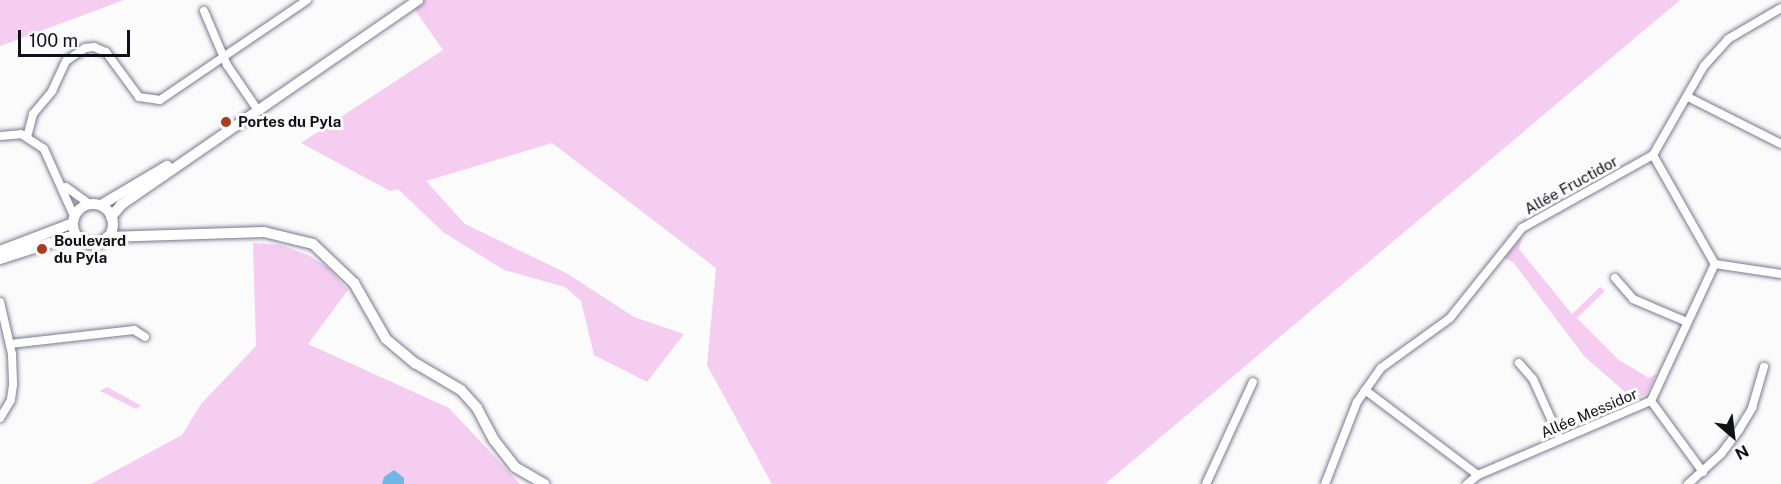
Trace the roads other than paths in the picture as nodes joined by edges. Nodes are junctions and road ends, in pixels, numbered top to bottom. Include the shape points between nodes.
1 (307, 0) edge
2 (418, 0) edge
3 (1781, 8) edge
4 (204, 11) dead end
5 (223, 58) junction
6 (1688, 97) junction
7 (254, 112) junction
8 (0, 136) edge
9 (27, 137) junction
10 (1781, 144) edge
11 (1653, 155) junction
12 (60, 179) junction
13 (95, 205) junction
14 (73, 220) junction
15 (112, 220) junction
16 (106, 237) junction
17 (135, 238) junction
18 (80, 239) junction
19 (0, 251) edge
20 (0, 259) edge
21 (1715, 264) junction
22 (1781, 274) edge
23 (1615, 278) dead end
24 (0, 302) edge
25 (1687, 322) junction
26 (2, 323) edge
27 (144, 337) dead end
28 (10, 344) junction
29 (1519, 363) dead end
30 (1764, 367) dead end
31 (1253, 382) dead end
32 (1365, 390) junction
33 (1651, 401) junction
34 (0, 418) edge
35 (1560, 440) junction
36 (1703, 472) junction
37 (1478, 475) junction
38 (545, 484) edge
39 (1206, 484) edge
40 (1325, 484) edge
41 (1467, 484) edge
42 (1688, 484) edge

1 - 5 street
2 - 7 main road
3 - 6 street, Allée Fructidor via 1728,39 1704,66
4 - 5 street
5 - 7 street
5 - 9 street via 169,95 147,101 135,93 103,49 85,48 66,62 52,91 33,114
6 - 10 street
6 - 11 street, Allée Fructidor
7 - 13 main road
7 - 15 main road via 121,205
8 - 9 street via 15,133
9 - 12 street via 44,149
11 - 21 street
11 - 32 street, Allée Fructidor via 1522,228 1450,318 1381,368
12 - 13 street
12 - 14 street
13 - 14 main road
13 - 15 main road
14 - 18 main road
14 - 19 main road
15 - 16 main road
15 - 17 main road
16 - 17 main road
16 - 18 main road via 97,243
17 - 38 main road via 264,232 313,244 354,283 386,339 415,363 460,390 477,408 494,440 515,467
18 - 20 main road via 68,237
21 - 22 street
21 - 25 street, Allée Messidor
23 - 25 street via 1633,299
24 - 26 street
25 - 33 street, Allée Messidor
26 - 28 street
27 - 28 street via 134,330
28 - 34 street via 13,393
29 - 35 street via 1533,379
30 - 36 street via 1752,408
31 - 39 street
32 - 37 street
32 - 40 street, Allée Fructidor
33 - 35 street, Allée Messidor
33 - 36 street
35 - 37 street, Allée Messidor
36 - 42 street
37 - 41 street, Allée Messidor

